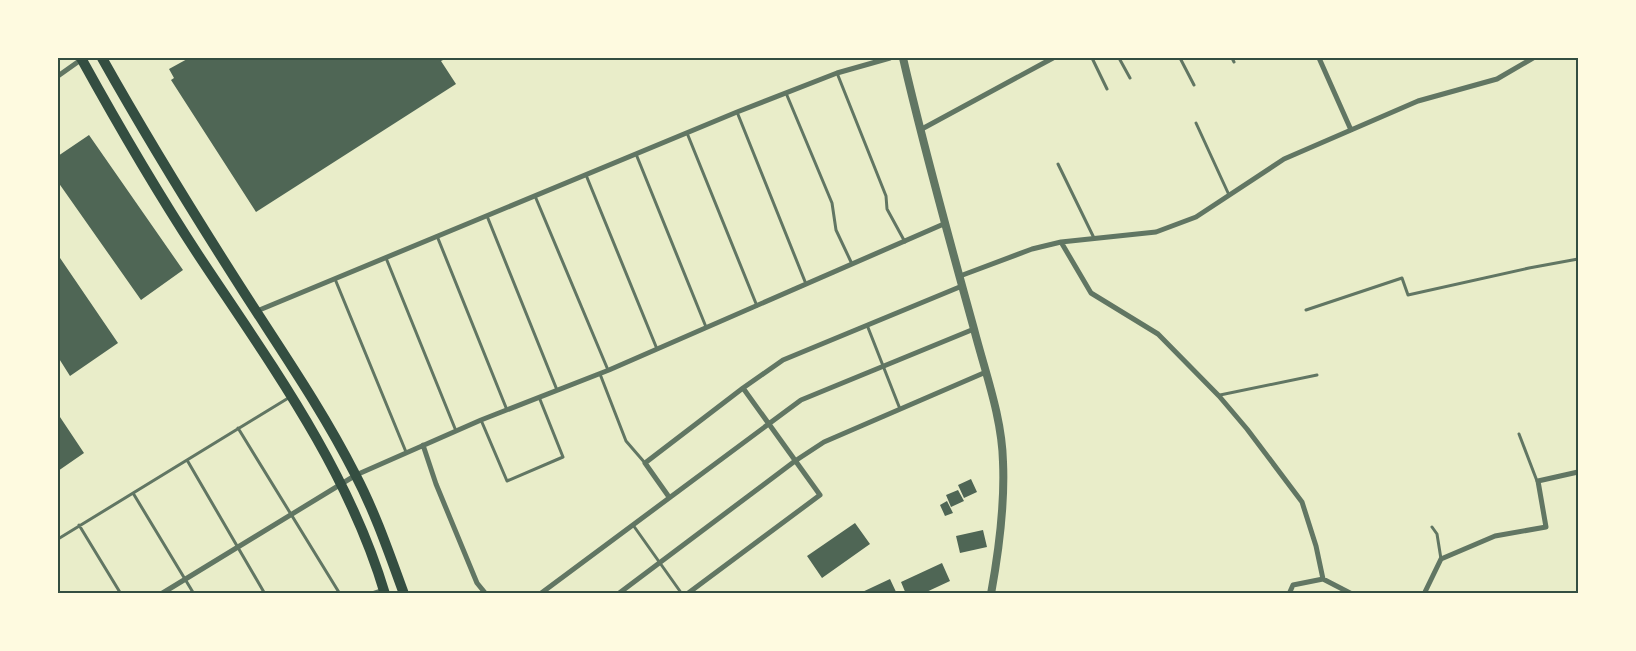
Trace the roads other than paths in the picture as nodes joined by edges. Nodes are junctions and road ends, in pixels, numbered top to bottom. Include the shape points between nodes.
1 (82, 58) edge
2 (102, 58) edge
3 (890, 58) edge
4 (903, 58) edge
5 (1053, 58) edge
6 (1092, 58) edge
7 (1119, 58) edge
8 (1180, 58) edge
9 (1232, 58) edge
10 (1319, 58) edge
11 (1533, 58) edge
12 (1234, 62) dead end
13 (837, 73) junction
14 (58, 76) edge
15 (1130, 78) dead end
16 (1194, 85) dead end
17 (1107, 90) dead end
18 (786, 93) junction
19 (737, 112) junction
20 (1196, 123) dead end
21 (920, 130) junction
22 (1351, 130) junction
23 (687, 133) junction
24 (636, 154) junction
25 (1058, 164) dead end
26 (586, 175) junction
27 (1230, 195) junction
28 (535, 196) junction
29 (487, 216) junction
30 (946, 224) junction
31 (437, 236) junction
32 (1095, 239) junction
33 (905, 242) junction
34 (1061, 242) junction
35 (386, 258) junction
36 (1578, 259) edge
37 (852, 264) junction
38 (960, 276) junction
39 (335, 279) junction
40 (806, 284) junction
41 (962, 286) junction
42 (757, 306) junction
43 (1306, 310) dead end
44 (256, 312) junction
45 (866, 325) junction
46 (706, 328) junction
47 (974, 329) junction
48 (657, 349) junction
49 (883, 366) junction
50 (609, 370) junction
51 (986, 372) junction
52 (600, 373) junction
53 (1316, 375) dead end
54 (743, 388) junction
55 (557, 390) junction
56 (292, 396) junction
57 (1219, 396) junction
58 (539, 397) junction
59 (507, 410) junction
60 (900, 410) junction
61 (481, 420) junction
62 (769, 424) junction
63 (238, 428) junction
64 (456, 431) junction
65 (1519, 434) dead end
66 (423, 445) junction
67 (406, 452) junction
68 (186, 460) junction
69 (795, 461) junction
70 (645, 463) junction
71 (1578, 472) edge
72 (356, 475) junction
73 (1538, 481) junction
74 (341, 483) junction
75 (133, 493) junction
76 (669, 497) junction
77 (291, 514) junction
78 (79, 525) junction
79 (633, 525) junction
80 (1432, 527) dead end
81 (58, 539) edge
82 (238, 547) junction
83 (1441, 559) junction
84 (660, 563) junction
85 (185, 579) junction
86 (1323, 579) junction
87 (385, 591) edge
88 (371, 593) edge
89 (121, 594) edge
90 (161, 594) edge
91 (194, 594) edge
92 (265, 594) edge
93 (340, 594) edge
94 (404, 594) edge
95 (486, 594) edge
96 (540, 594) edge
97 (618, 594) edge
98 (682, 594) edge
99 (687, 594) edge
100 (991, 594) edge
101 (1289, 594) edge
102 (1352, 594) edge
103 (1424, 594) edge

1 - 14 street
1 - 56 highway via 173,216
2 - 44 highway via 188,206
3 - 13 street
4 - 21 street
5 - 21 street
6 - 17 lane
7 - 15 lane
8 - 16 lane
9 - 12 lane
10 - 22 street
11 - 22 street via 1497,79 1418,101
13 - 18 street
13 - 33 lane via 886,196 888,209
18 - 19 street
18 - 37 lane via 832,204 836,230
19 - 23 street
19 - 40 lane
20 - 27 lane
21 - 30 street
22 - 27 street via 1284,159
23 - 24 street
23 - 42 lane
24 - 26 street
24 - 46 lane
25 - 32 lane
26 - 28 street
26 - 48 lane
27 - 32 street via 1196,217 1156,232
28 - 29 street
28 - 50 lane
29 - 31 street
29 - 55 lane
30 - 33 street
30 - 38 street
31 - 35 street
31 - 59 lane
32 - 34 street
33 - 37 street
34 - 38 street via 1032,249
34 - 57 street via 1091,293 1158,334
35 - 39 street
35 - 64 lane
36 - 43 lane via 1408,295 1402,278
37 - 40 street
38 - 41 street
39 - 44 street
39 - 67 lane
40 - 42 street
41 - 45 street
41 - 47 street
42 - 46 street
44 - 72 highway via 306,387
45 - 49 lane
45 - 54 street via 783,360
46 - 48 street
47 - 49 street
47 - 51 street
48 - 50 street
49 - 60 lane
49 - 62 street via 801,400
50 - 52 street
51 - 60 street
51 - 100 street via 1004,460 1001,536
52 - 55 street
52 - 70 lane via 626,441
53 - 57 lane
54 - 62 street
54 - 70 street
55 - 58 street
56 - 63 lane
56 - 74 highway
57 - 86 street via 1302,502
58 - 59 street
58 - 61 lane via 563,456 507,480
59 - 61 street
60 - 69 street via 824,442
61 - 64 street
62 - 69 street
62 - 76 street
63 - 68 lane
63 - 77 lane
64 - 66 street
65 - 73 lane
66 - 67 street
66 - 95 street via 477,583
67 - 72 street
68 - 75 lane
68 - 82 lane
69 - 84 street
69 - 99 street via 820,495
70 - 76 street
71 - 73 street
72 - 74 street
72 - 94 highway
73 - 83 street via 1546,527 1495,536
74 - 77 street
74 - 87 highway
75 - 78 lane
75 - 85 lane
76 - 79 street
77 - 82 street
77 - 93 lane
78 - 81 lane
78 - 89 lane
79 - 84 lane
79 - 96 street
80 - 83 lane via 1437,534
82 - 85 street
82 - 92 lane
83 - 103 street
84 - 97 street
84 - 98 lane
85 - 90 street
85 - 91 lane
86 - 101 street via 1293,585
86 - 102 street
87 - 88 lane

